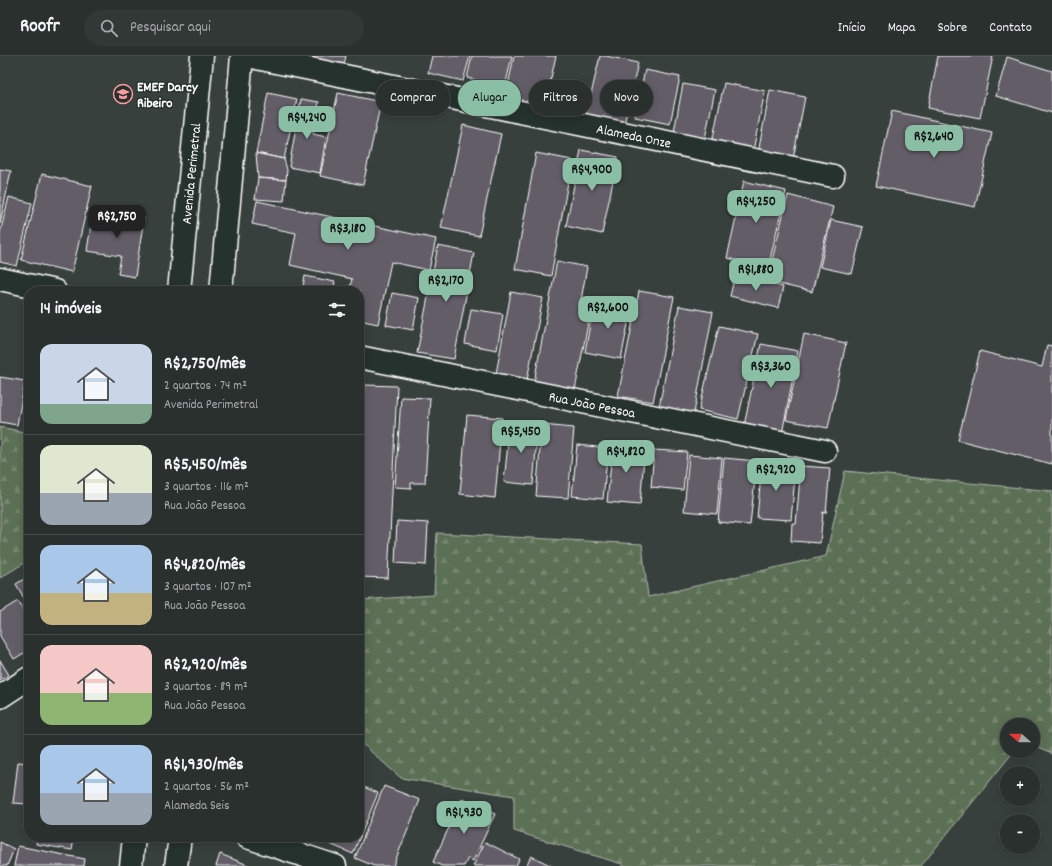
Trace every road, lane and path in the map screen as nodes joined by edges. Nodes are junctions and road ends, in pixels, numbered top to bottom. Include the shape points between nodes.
1 (202, 56) edge
2 (242, 56) edge
3 (247, 56) edge
4 (833, 176) dead end
5 (0, 279) edge
6 (32, 286) edge
7 (179, 286) edge
8 (221, 286) edge
9 (364, 358) edge
10 (825, 451) dead end
11 (24, 681) edge
12 (0, 697) edge
13 (133, 842) edge
14 (179, 842) edge
15 (262, 842) edge
16 (131, 866) edge
17 (176, 866) edge
18 (335, 866) edge

1 - 7 street, Avenida Perimetral
2 - 8 street
3 - 4 street, Alameda Onze
5 - 6 street
9 - 10 street, Rua João Pessoa
11 - 12 street
13 - 16 street
14 - 17 street
15 - 18 street

